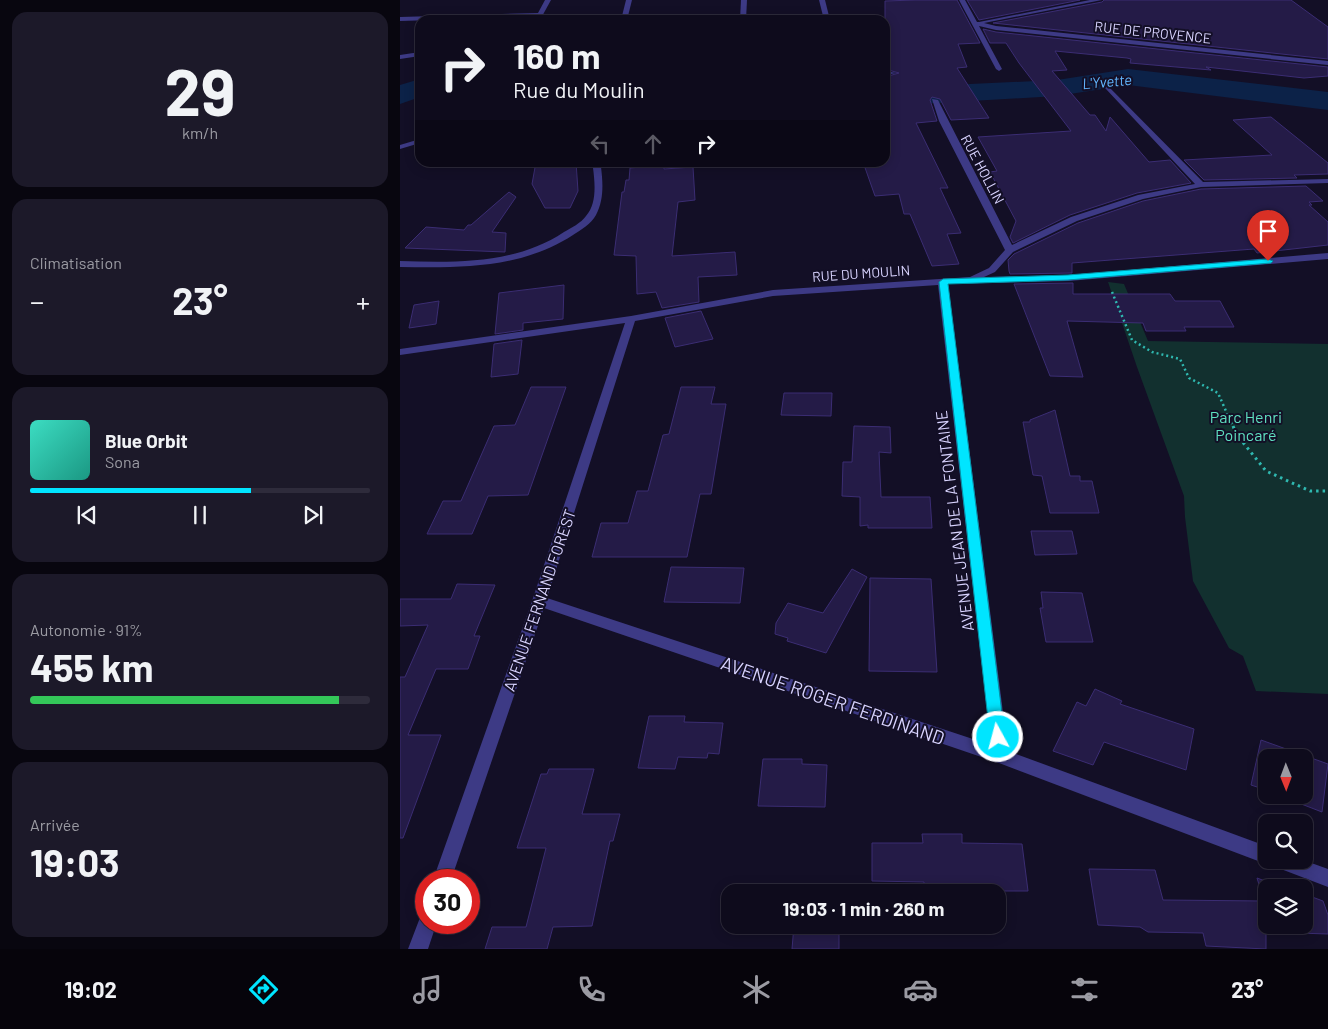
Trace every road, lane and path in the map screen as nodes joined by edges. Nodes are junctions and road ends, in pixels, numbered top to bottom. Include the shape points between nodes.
1 (548, 0) edge
2 (629, 0) edge
3 (744, 0) edge
4 (822, 0) edge
5 (962, 0) edge
6 (1099, 0) edge
7 (540, 15) edge
8 (625, 15) edge
9 (743, 15) edge
10 (826, 15) edge
11 (400, 19) edge
12 (415, 19) edge
13 (975, 23) junction
14 (415, 55) edge
15 (400, 57) edge
16 (1328, 64) edge
17 (998, 69) dead end
18 (890, 73) edge
19 (894, 73) dead end
20 (1108, 88) dead end
21 (934, 100) dead end
22 (415, 142) edge
23 (400, 147) edge
24 (597, 167) edge
25 (1328, 180) edge
26 (1200, 185) junction
27 (1010, 250) junction
28 (1328, 256) edge
29 (400, 264) edge
30 (1105, 275) junction
31 (969, 280) junction
32 (943, 282) junction
33 (631, 319) junction
34 (400, 352) edge
35 (1328, 491) edge
36 (539, 601) junction
37 (1000, 756) junction
38 (1258, 852) edge
39 (446, 869) edge
40 (1304, 869) edge
41 (1328, 878) edge
42 (424, 934) edge
43 (418, 949) edge

1 - 7 street
2 - 8 street
3 - 9 street
4 - 10 street
5 - 13 street
6 - 13 street
11 - 12 street
13 - 16 street, RUE DE PROVENCE via 996,28
13 - 17 street
14 - 15 street
18 - 19 street
20 - 26 street
21 - 27 street, RUE HOLLIN
22 - 23 street
24 - 29 street via 600,190 591,216 566,236 535,251 495,262 458,266
25 - 26 street
26 - 27 street via 1141,197 1074,219
27 - 31 street via 992,270
28 - 30 street, RUE DU MOULIN
30 - 31 street, RUE DU MOULIN
30 - 35 path via 1132,340 1152,352 1180,359 1189,378 1218,393 1237,436 1266,471 1310,490
31 - 32 street, RUE DU MOULIN
32 - 33 street, RUE DU MOULIN via 773,293
32 - 37 street, AVENUE JEAN DE LA FONTAINE
33 - 34 street, RUE DU MOULIN
33 - 36 street, AVENUE FERNAND FOREST
36 - 37 street, AVENUE ROGER FERDINAND
36 - 39 street, AVENUE FERNAND FOREST
37 - 38 street, AVENUE ROGER FERDINAND
40 - 41 street
42 - 43 street

